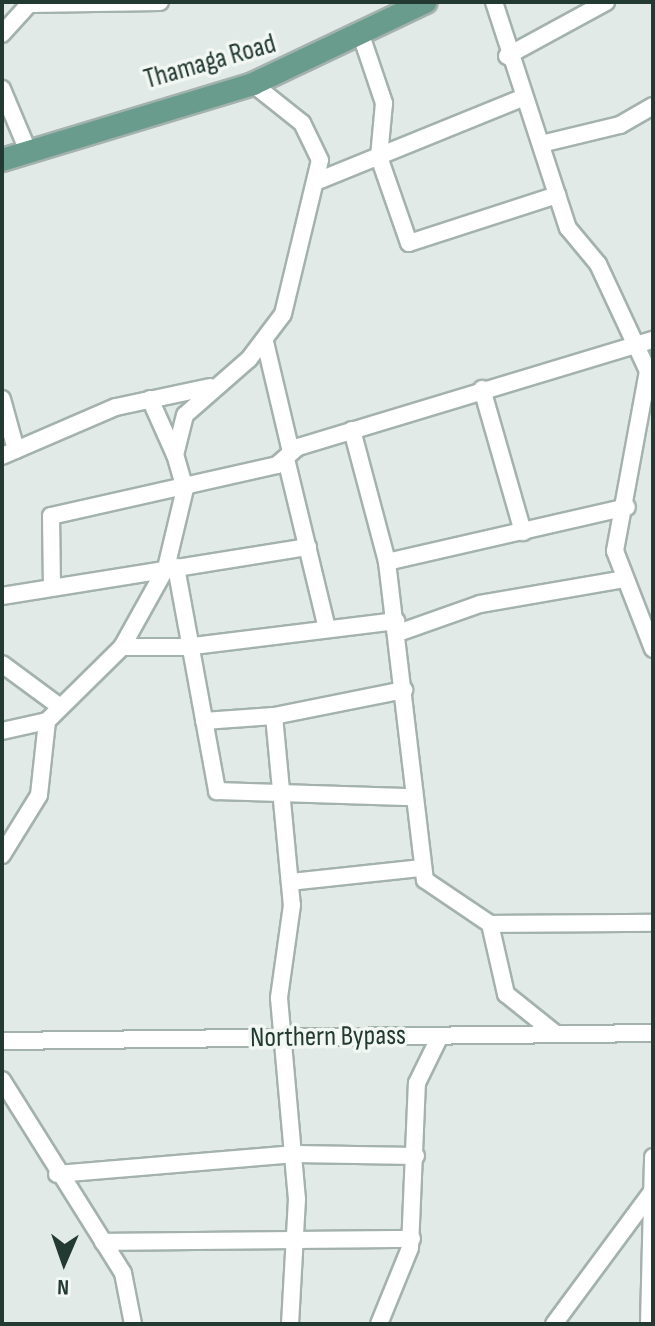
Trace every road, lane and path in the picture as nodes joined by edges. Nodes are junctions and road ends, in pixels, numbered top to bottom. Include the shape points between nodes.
1 (160, 2) edge
2 (426, 2) edge
3 (494, 2) edge
4 (606, 2) edge
5 (31, 3) edge
6 (2, 34) edge
7 (362, 38) junction
8 (507, 56) junction
9 (253, 84) junction
10 (2, 89) edge
11 (522, 98) junction
12 (652, 108) edge
13 (541, 144) junction
14 (28, 151) junction
15 (379, 157) junction
16 (2, 160) edge
17 (320, 180) junction
18 (557, 195) junction
19 (645, 341) edge
20 (265, 342) junction
21 (215, 386) junction
22 (482, 389) junction
23 (2, 399) edge
24 (150, 399) junction
25 (649, 416) edge
26 (352, 430) junction
27 (9, 453) edge
28 (175, 455) junction
29 (289, 456) junction
30 (185, 489) junction
31 (627, 507) junction
32 (523, 532) junction
33 (308, 547) junction
34 (387, 562) junction
35 (171, 567) junction
36 (624, 579) junction
37 (52, 587) junction
38 (2, 596) edge
39 (397, 627) junction
40 (327, 629) junction
41 (122, 647) junction
42 (185, 647) junction
43 (653, 649) edge
44 (2, 664) edge
45 (404, 690) junction
46 (59, 706) junction
47 (274, 716) junction
48 (47, 721) junction
49 (204, 721) junction
50 (2, 731) edge
51 (285, 795) junction
52 (413, 797) junction
53 (2, 855) edge
54 (421, 868) junction
55 (290, 882) junction
56 (653, 923) edge
57 (490, 924) junction
58 (653, 1033) edge
59 (556, 1034) junction
60 (440, 1036) junction
61 (281, 1038) junction
62 (2, 1041) edge
63 (2, 1080) edge
64 (295, 1154) junction
65 (416, 1156) junction
66 (653, 1157) edge
67 (57, 1174) junction
68 (651, 1193) junction
69 (412, 1239) junction
70 (103, 1242) junction
71 (294, 1242) junction
72 (133, 1324) edge
73 (290, 1324) edge
74 (379, 1324) edge
75 (554, 1324) edge
76 (649, 1324) edge

1 - 5 street
2 - 7 main road, Thamaga Road
3 - 8 street
4 - 8 street
5 - 6 street
7 - 9 main road, Thamaga Road
7 - 15 street via 384,103
8 - 11 street
9 - 14 main road, Thamaga Road
9 - 17 street via 302,123 320,160
10 - 14 street
11 - 13 street
11 - 15 street
12 - 13 street via 620,125
13 - 18 street
14 - 16 main road, Thamaga Road
15 - 17 street
15 - 18 street via 413,244
17 - 20 street via 283,314
18 - 19 street via 568,228 598,264
19 - 22 street
19 - 25 street
20 - 21 street
20 - 29 street
21 - 24 street
21 - 28 street via 185,415
22 - 26 street
22 - 32 street
23 - 27 street
24 - 27 street
24 - 28 street
25 - 31 street
26 - 29 street
26 - 34 street
28 - 30 street
29 - 30 street
29 - 33 street
30 - 35 street
30 - 37 street via 51,516
31 - 32 street
31 - 36 street via 615,551
32 - 34 street
33 - 35 street
33 - 40 street
34 - 39 street
35 - 37 street
35 - 41 street
35 - 42 street
36 - 39 street via 480,604
36 - 43 street
37 - 38 street
39 - 40 street
39 - 45 street
40 - 42 street
41 - 42 street
41 - 46 street
42 - 49 street
44 - 46 street
45 - 47 street
45 - 52 street
46 - 48 street
47 - 49 street
47 - 51 street
48 - 50 street
48 - 53 street via 39,795
49 - 51 street via 217,791
51 - 52 street
51 - 55 street
52 - 54 street
54 - 55 street
54 - 57 street via 431,889
55 - 61 street
56 - 57 street
57 - 59 street via 506,994
58 - 59 street, Northern Bypass
59 - 60 street, Northern Bypass
60 - 61 street, Northern Bypass
60 - 65 street via 417,1083
61 - 62 street, Northern Bypass
61 - 64 street
63 - 67 street via 48,1146
64 - 65 street
64 - 67 street
64 - 71 street
65 - 69 street
66 - 68 street
67 - 70 street
68 - 75 street
68 - 76 street
69 - 71 street
69 - 74 street
70 - 71 street
70 - 72 street via 123,1273
71 - 73 street

